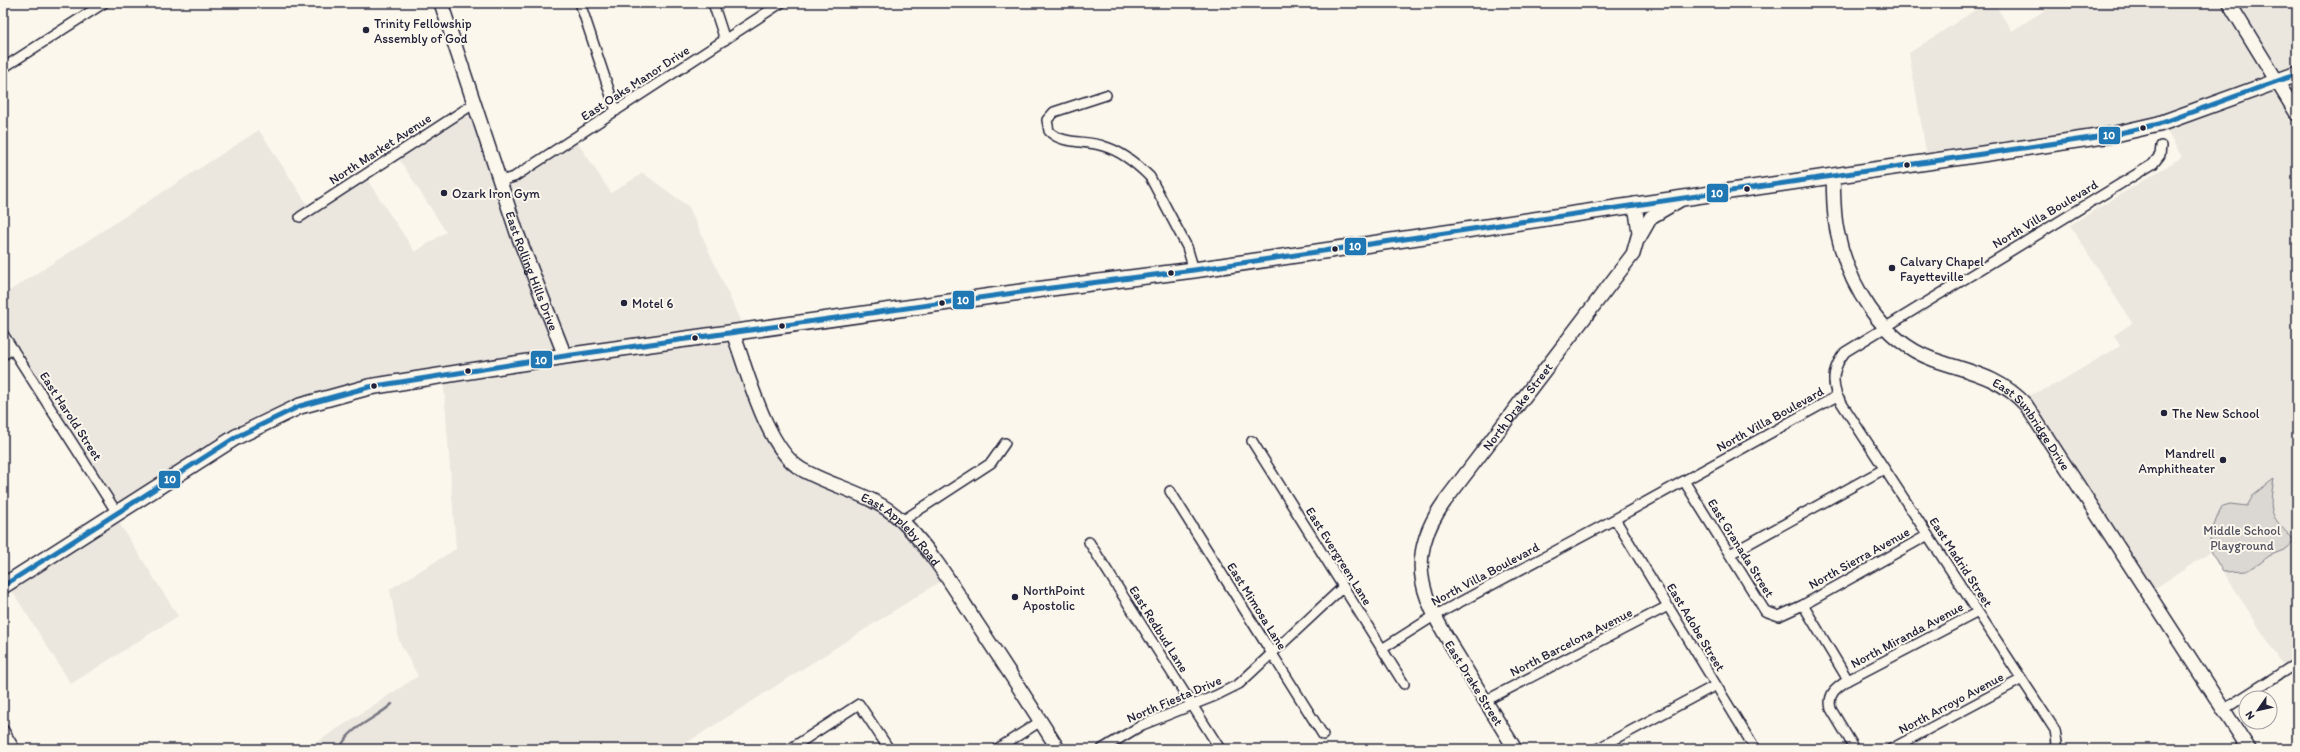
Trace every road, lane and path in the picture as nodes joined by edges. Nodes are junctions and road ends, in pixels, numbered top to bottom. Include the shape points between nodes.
1 (104, 3) edge
2 (441, 3) edge
3 (580, 3) edge
4 (713, 3) edge
5 (781, 3) edge
6 (2229, 3) edge
7 (725, 40) junction
8 (3, 68) edge
9 (2297, 74) edge
10 (2277, 82) junction
11 (1106, 95) dead end
12 (475, 103) junction
13 (616, 111) junction
14 (2297, 114) edge
15 (2161, 146) dead end
16 (1832, 177) junction
17 (500, 181) junction
18 (1686, 197) junction
19 (1635, 204) junction
20 (300, 217) dead end
21 (1639, 240) junction
22 (1194, 270) junction
23 (1885, 326) junction
24 (733, 333) junction
25 (3, 334) edge
26 (13, 349) junction
27 (3, 355) edge
28 (565, 356) junction
29 (1837, 396) junction
30 (1252, 441) dead end
31 (1005, 443) dead end
32 (1884, 469) junction
33 (1684, 481) junction
34 (1170, 491) dead end
35 (117, 513) junction
36 (1615, 519) junction
37 (902, 521) junction
38 (1928, 535) junction
39 (1089, 542) dead end
40 (1730, 554) junction
41 (3, 586) edge
42 (1343, 587) junction
43 (1802, 605) junction
44 (1668, 606) junction
45 (1978, 612) junction
46 (1434, 616) junction
47 (1382, 649) junction
48 (1272, 654) junction
49 (2297, 663) edge
50 (2022, 679) junction
51 (1848, 680) junction
52 (1404, 684) dead end
53 (1716, 685) junction
54 (1485, 701) junction
55 (1192, 706) junction
56 (2223, 710) junction
57 (1041, 721) junction
58 (3, 729) edge
59 (1323, 735) dead end
60 (2056, 746) edge
61 (15, 749) edge
62 (790, 749) edge
63 (889, 749) edge
64 (997, 749) edge
65 (1058, 749) edge
66 (1102, 749) edge
67 (1220, 749) edge
68 (1515, 749) edge
69 (1597, 749) edge
70 (1755, 749) edge
71 (1855, 749) edge
72 (1892, 749) edge
73 (2249, 749) edge

1 - 8 street
2 - 12 street, East Rolling Hills Drive
3 - 13 street
4 - 7 street
5 - 7 street, East Oaks Manor Drive
6 - 10 street
7 - 13 street, East Oaks Manor Drive
9 - 10 main road
10 - 14 street
10 - 16 main road via 2159,124 2111,135
11 - 22 street via 1054,112 1047,120 1049,131 1060,138 1102,145 1150,177 1187,247
12 - 17 street, East Rolling Hills Drive
12 - 20 street, North Market Avenue
13 - 17 street, East Oaks Manor Drive via 514,177
15 - 23 street, North Villa Boulevard via 2160,155 2152,164
16 - 18 main road
16 - 23 street, East Sunbridge Drive via 1837,233 1847,268 1867,303
17 - 28 street, East Rolling Hills Drive via 517,233
18 - 19 main road
18 - 21 street, North Drake Street via 1651,217
19 - 21 street
19 - 22 main road
21 - 46 street, North Drake Street via 1633,254 1432,521 1424,540 1421,564 1423,586
22 - 24 main road
23 - 29 street, North Villa Boulevard via 1840,357 1833,380
23 - 56 street, East Sunbridge Drive via 1913,350 2007,386 2026,405
24 - 28 main road
24 - 37 street, East Appleby Road via 767,425 786,456 801,469 867,497
25 - 26 street, East Harold Street
26 - 27 street
26 - 35 street, East Harold Street
28 - 35 main road via 391,383 300,406 236,437
29 - 32 street, East Madrid Street
29 - 33 street, North Villa Boulevard
30 - 42 street, East Evergreen Lane
31 - 37 street via 991,463
32 - 38 street, East Madrid Street
32 - 40 street
33 - 36 street, North Villa Boulevard
33 - 40 street, East Granada Street
34 - 48 street, East Mimosa Lane
35 - 41 main road
36 - 44 street, East Adobe Street
36 - 46 street, North Villa Boulevard
37 - 57 street, East Appleby Road via 945,575
38 - 43 street, North Sierra Avenue
38 - 45 street, East Madrid Street
39 - 55 street, East Redbud Lane
40 - 43 street, East Granada Street via 1765,611 1779,616
42 - 47 street, East Evergreen Lane
42 - 48 street, North Fiesta Drive
43 - 51 street
44 - 53 street, East Adobe Street
44 - 54 street, North Barcelona Avenue
45 - 50 street, East Madrid Street
45 - 51 street, North Miranda Avenue
46 - 47 street, North Villa Boulevard
46 - 54 street, East Drake Street
47 - 52 street, East Evergreen Lane
48 - 55 street, North Fiesta Drive via 1229,690
48 - 59 street, East Mimosa Lane
49 - 56 street
50 - 60 street, East Madrid Street via 2055,730
50 - 72 street, North Arroyo Avenue
51 - 71 street via 1834,690 1829,703
53 - 69 street
53 - 70 street, East Adobe Street
54 - 68 street, East Drake Street
55 - 66 street, North Fiesta Drive via 1142,725
55 - 67 street, East Redbud Lane
56 - 73 street, East Sunbridge Drive
57 - 64 street
57 - 65 street, East Appleby Road
58 - 61 street
62 - 63 street via 860,704

